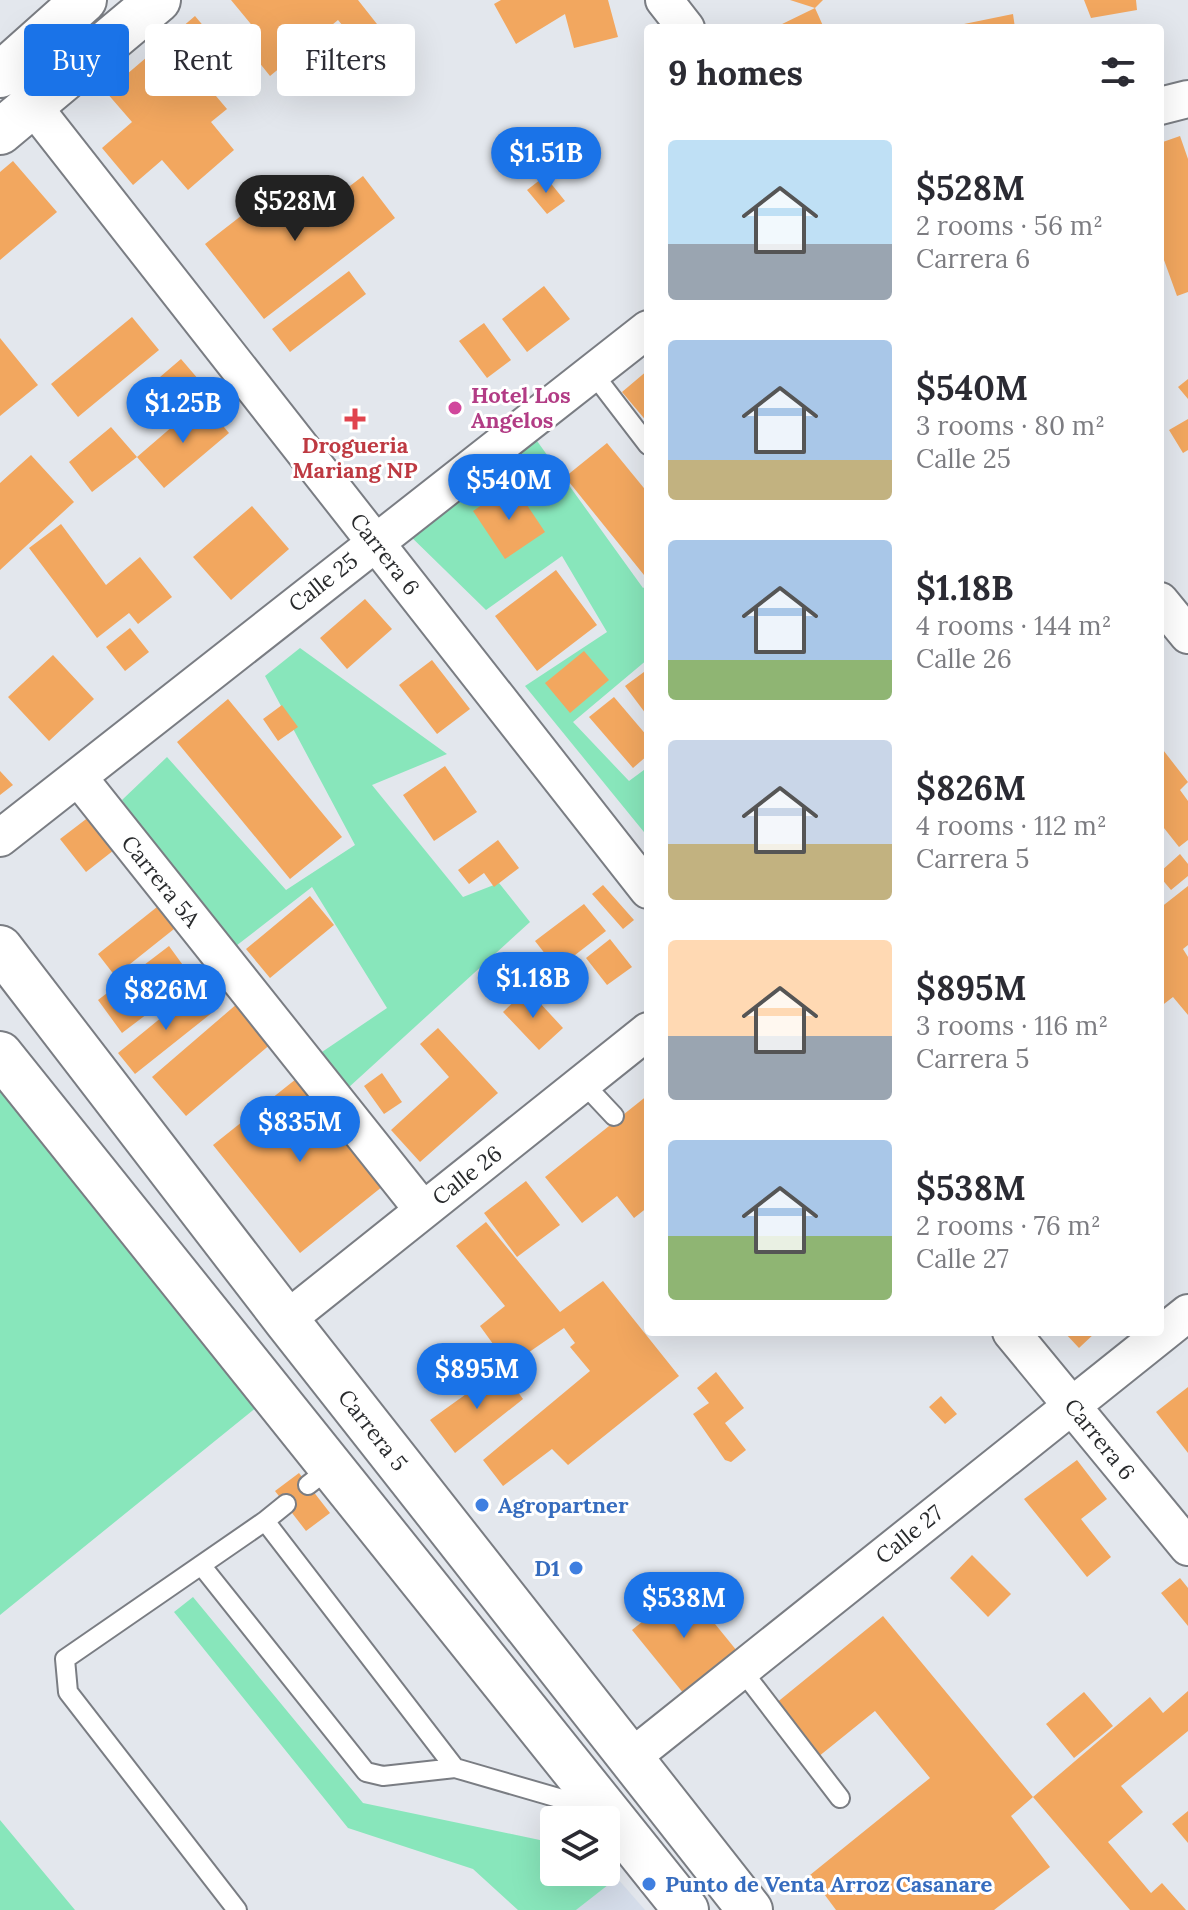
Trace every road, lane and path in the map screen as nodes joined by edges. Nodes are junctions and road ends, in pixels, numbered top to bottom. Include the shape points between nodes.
1 (158, 0) edge
2 (664, 0) edge
3 (82, 1) edge
4 (683, 24) edge
5 (0, 75) edge
6 (1188, 99) edge
7 (1164, 105) edge
8 (17, 119) edge
9 (644, 332) edge
10 (592, 372) junction
11 (644, 440) edge
12 (375, 541) junction
13 (78, 777) junction
14 (0, 838) edge
15 (644, 885) edge
16 (0, 948) edge
17 (644, 1034) edge
18 (0, 1054) edge
19 (583, 1083) junction
20 (614, 1116) dead end
21 (423, 1210) junction
22 (1188, 1313) edge
23 (286, 1320) junction
24 (1164, 1332) edge
25 (1014, 1336) edge
26 (1158, 1336) edge
27 (1071, 1404) junction
28 (286, 1504) dead end
29 (265, 1521) junction
30 (1188, 1547) edge
31 (201, 1565) junction
32 (741, 1669) junction
33 (632, 1757) junction
34 (455, 1768) junction
35 (840, 1798) dead end
36 (587, 1806) edge
37 (603, 1806) edge
38 (620, 1827) edge
39 (237, 1910) edge
40 (686, 1910) edge
41 (750, 1910) edge

1 - 8 main road
2 - 4 street
3 - 5 main road
6 - 7 street
8 - 12 street, Carrera 6
9 - 10 street, Calle 25
10 - 11 lane
10 - 12 street, Calle 25
12 - 13 street, Calle 25
12 - 15 street, Carrera 6
13 - 14 street, Calle 25
13 - 21 street, Carrera 5A
16 - 23 main road, Carrera 5
17 - 19 street, Calle 26
18 - 37 main road via 320,1476
19 - 20 lane
19 - 21 street, Calle 26
21 - 23 street, Calle 26
22 - 24 street, Calle 27
23 - 33 main road, Carrera 5
25 - 27 street, Carrera 6
26 - 27 street, Calle 27
27 - 30 street, Carrera 6
27 - 32 street, Calle 27
28 - 29 lane
29 - 31 lane
29 - 34 lane
31 - 34 lane via 366,1772 383,1776
31 - 39 lane via 65,1659 68,1692
32 - 33 street, Calle 27
32 - 35 lane
33 - 41 main road, Carrera 5
34 - 36 lane
38 - 40 main road

